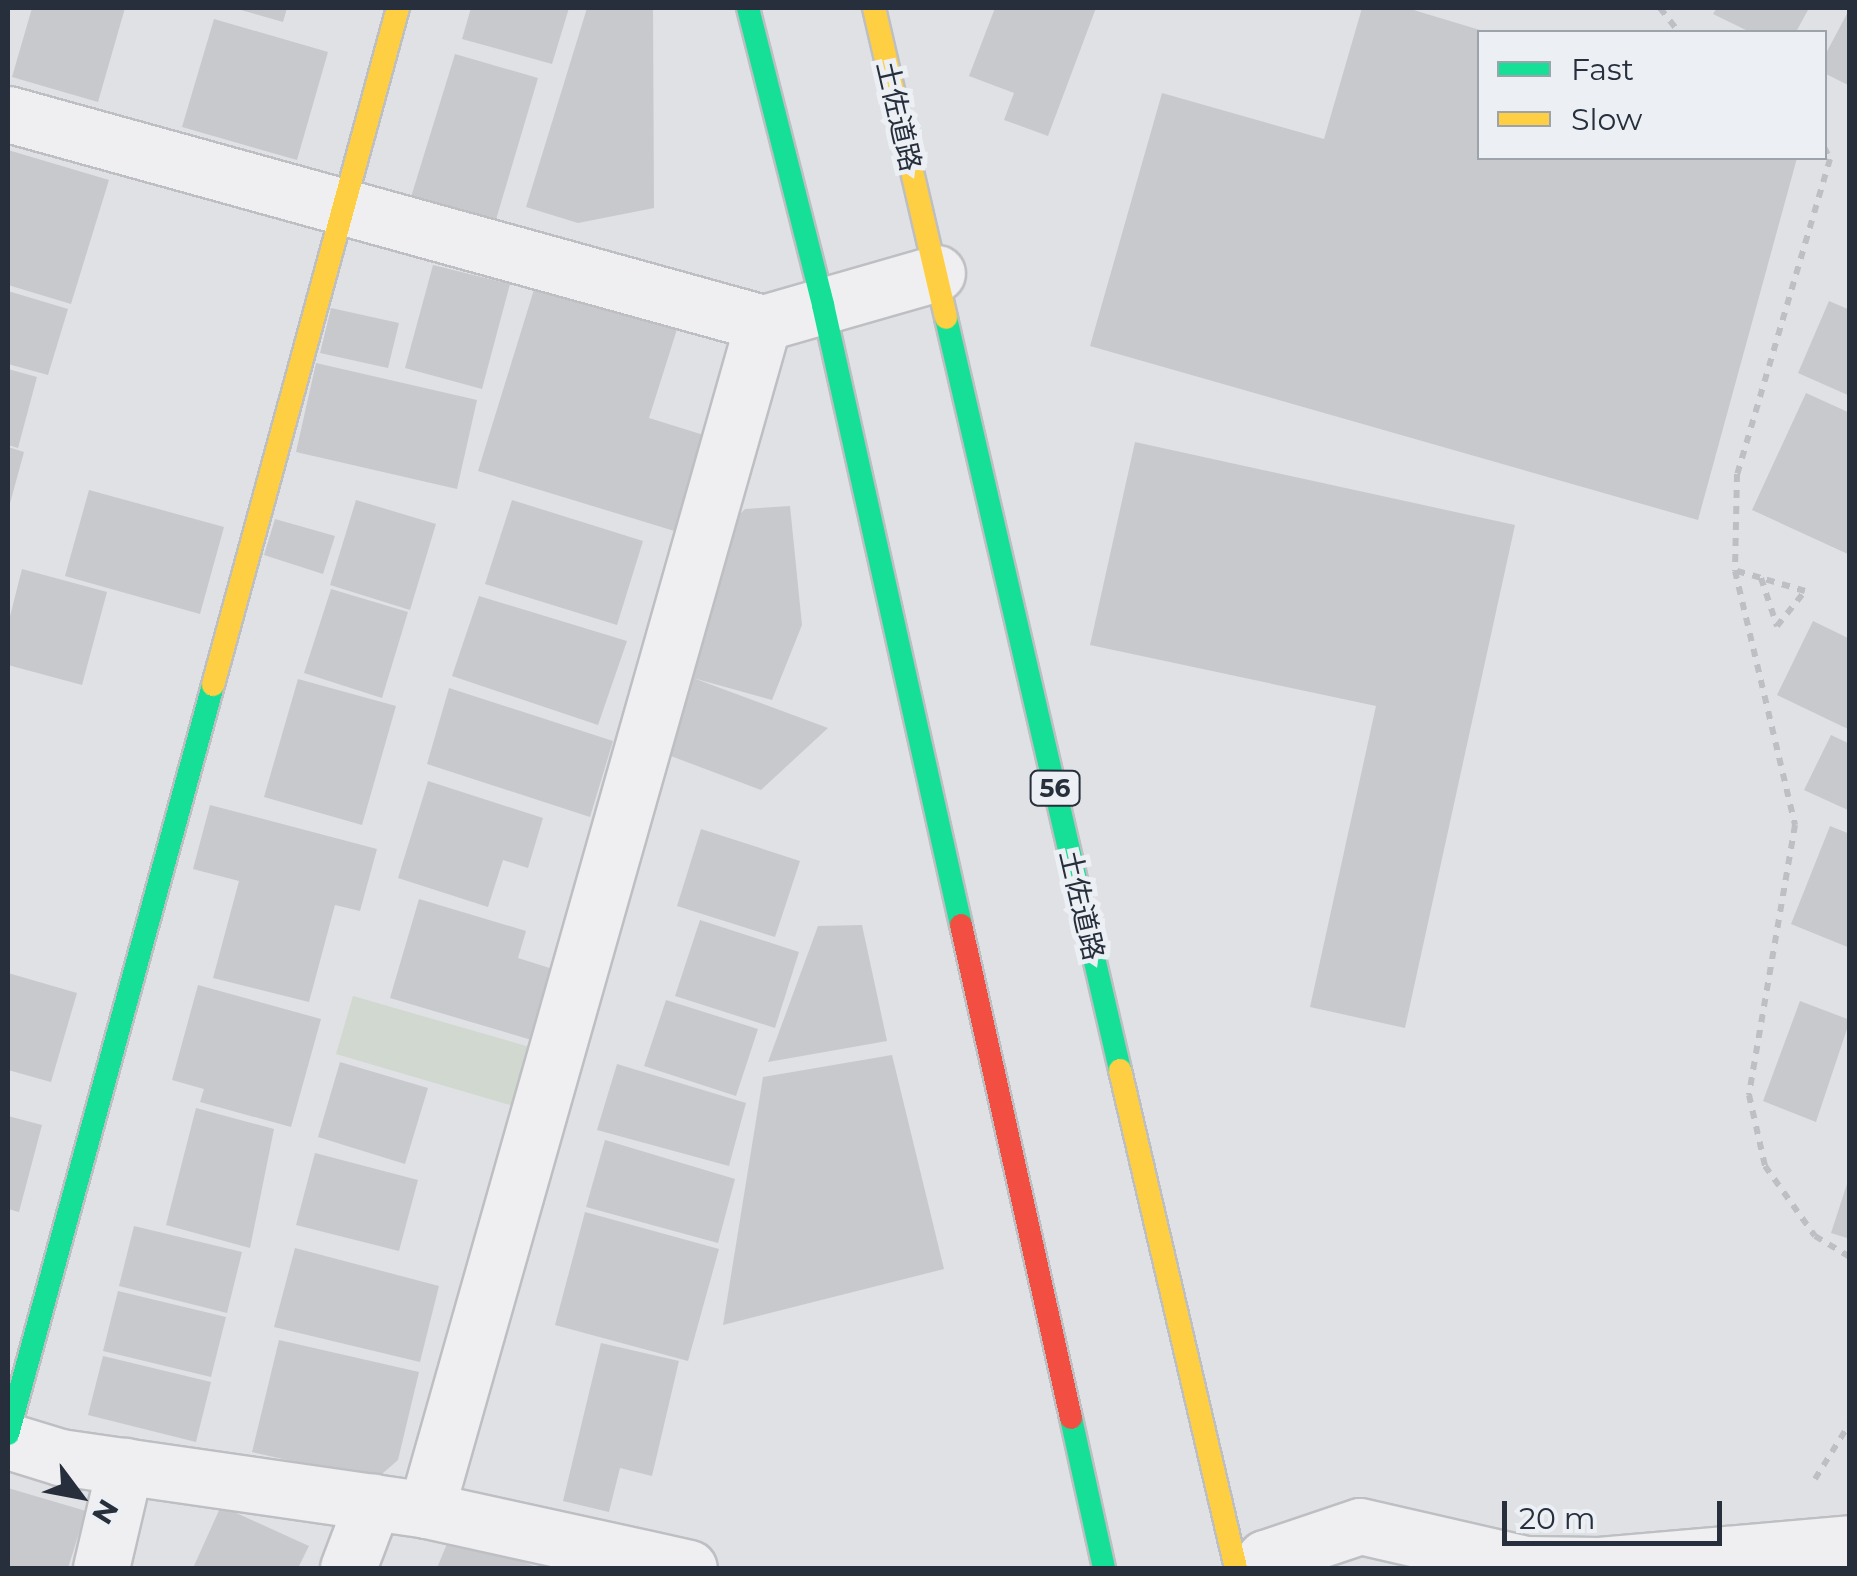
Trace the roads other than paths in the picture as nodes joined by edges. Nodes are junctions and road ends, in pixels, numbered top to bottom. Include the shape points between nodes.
1 (398, 8) edge
2 (748, 8) edge
3 (874, 8) edge
4 (8, 114) edge
5 (343, 208) junction
6 (937, 273) junction
7 (823, 305) junction
8 (763, 323) junction
9 (8, 1438) edge
10 (125, 1466) junction
11 (374, 1502) junction
12 (426, 1510) junction
13 (1850, 1543) edge
14 (101, 1568) edge
15 (348, 1568) edge
16 (688, 1568) edge
17 (1104, 1568) edge
18 (1236, 1568) edge
19 (1257, 1568) edge

1 - 5 main road
2 - 7 main road
3 - 6 main road, 土佐道路 / 56
4 - 5 street
5 - 8 street
5 - 9 main road
6 - 7 street
6 - 18 main road, 土佐道路 / 56
7 - 8 street
7 - 17 main road
8 - 12 street
9 - 10 street
10 - 11 street
10 - 14 street
11 - 12 street
11 - 15 street
12 - 16 street
13 - 19 street via 1599,1565 1526,1564 1360,1526 1265,1558

